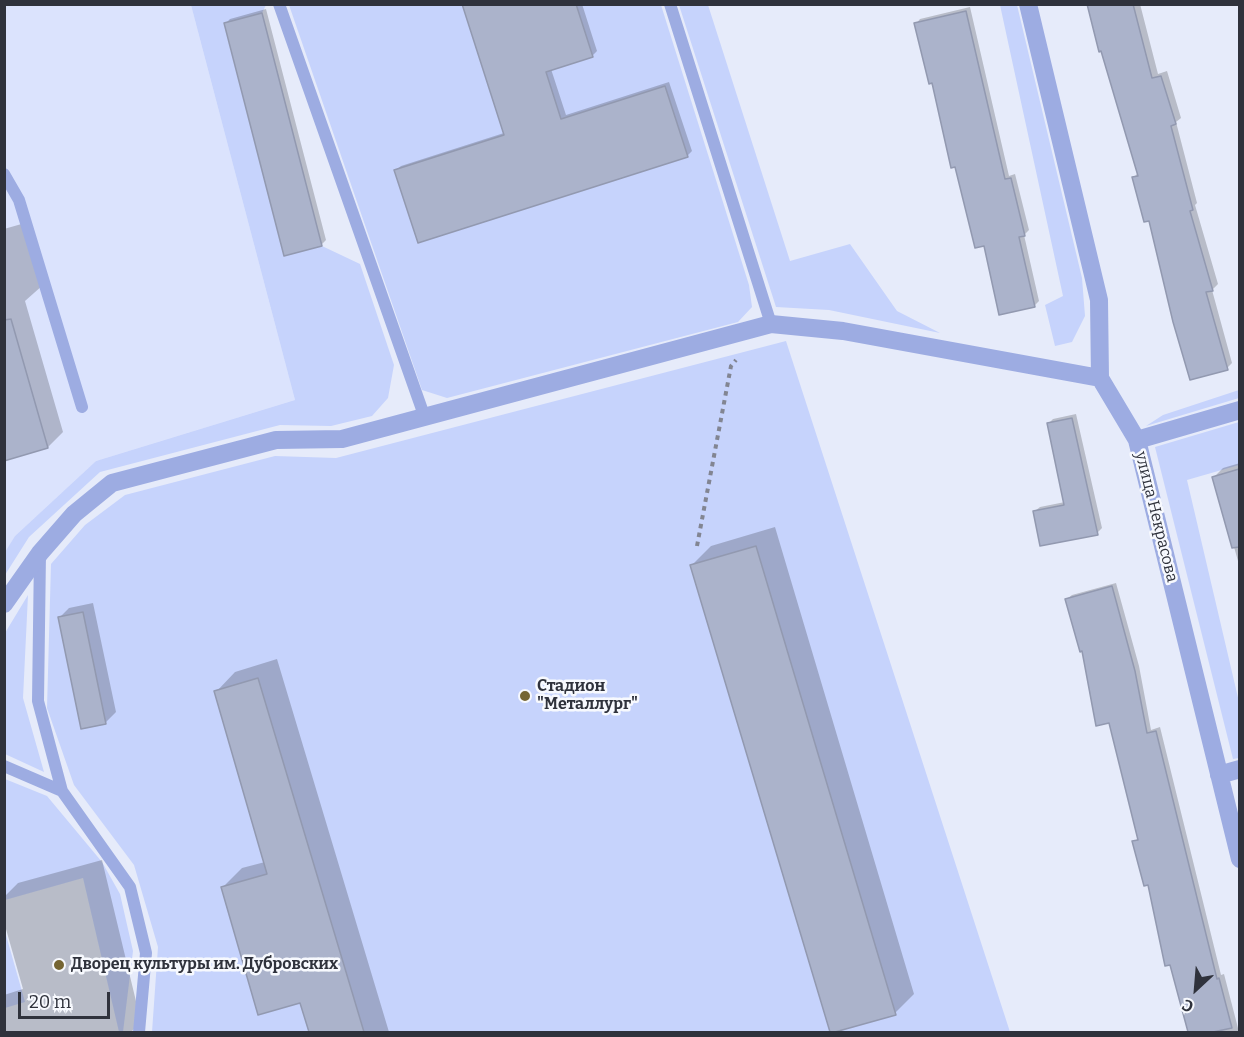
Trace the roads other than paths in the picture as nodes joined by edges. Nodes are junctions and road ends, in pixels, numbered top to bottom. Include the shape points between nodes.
1 (279, 4) edge
2 (669, 4) edge
3 (1028, 4) edge
4 (4, 174) edge
5 (771, 324) junction
6 (1100, 378) junction
7 (82, 407) dead end
8 (1239, 410) edge
9 (424, 418) junction
10 (1137, 440) junction
11 (40, 553) junction
12 (4, 604) edge
13 (4, 766) edge
14 (1239, 769) edge
15 (1219, 775) junction
16 (62, 791) junction
17 (1239, 860) edge
18 (139, 1032) edge

1 - 9 lane
2 - 5 lane
3 - 6 street via 1099,300
4 - 7 lane via 19,200
5 - 6 street via 843,331
5 - 9 street
6 - 10 street, улица Некрасова
8 - 10 street
9 - 11 street via 342,439 276,440 112,483 74,514
10 - 15 street, улица Некрасова
11 - 12 street
11 - 16 lane via 38,701
13 - 16 lane
14 - 15 street
15 - 17 street, улица Некрасова
16 - 18 lane via 130,886 146,953

